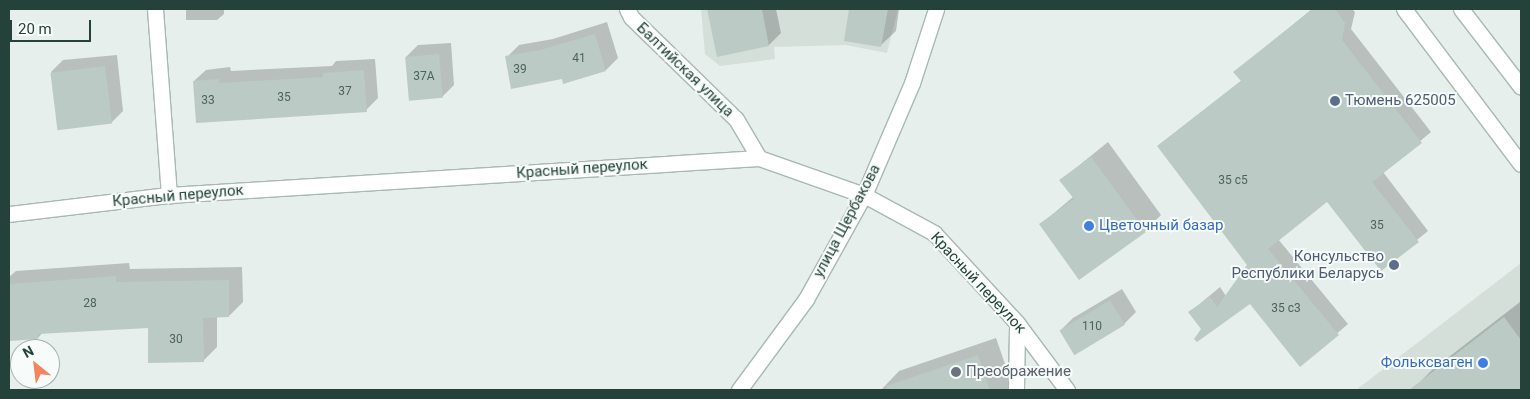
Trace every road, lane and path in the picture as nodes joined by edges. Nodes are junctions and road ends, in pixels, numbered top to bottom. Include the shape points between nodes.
1 (155, 9) edge
2 (627, 9) edge
3 (936, 9) edge
4 (1404, 9) edge
5 (1461, 9) edge
6 (1521, 87) edge
7 (759, 158) junction
8 (1521, 164) edge
9 (168, 195) junction
10 (864, 195) junction
11 (9, 214) edge
12 (1017, 323) junction
13 (740, 390) edge
14 (1016, 390) edge
15 (1067, 390) edge

1 - 9 street
2 - 7 street, Балтийская улица via 631,17 736,120
3 - 10 street, улица Щербакова via 912,83
4 - 8 street
5 - 6 street
7 - 9 street, Красный переулок
7 - 10 street, Красный переулок
9 - 11 street, Красный переулок
10 - 12 street, Красный переулок via 934,233
10 - 13 street, улица Щербакова via 806,299
12 - 14 street
12 - 15 street, Красный переулок

